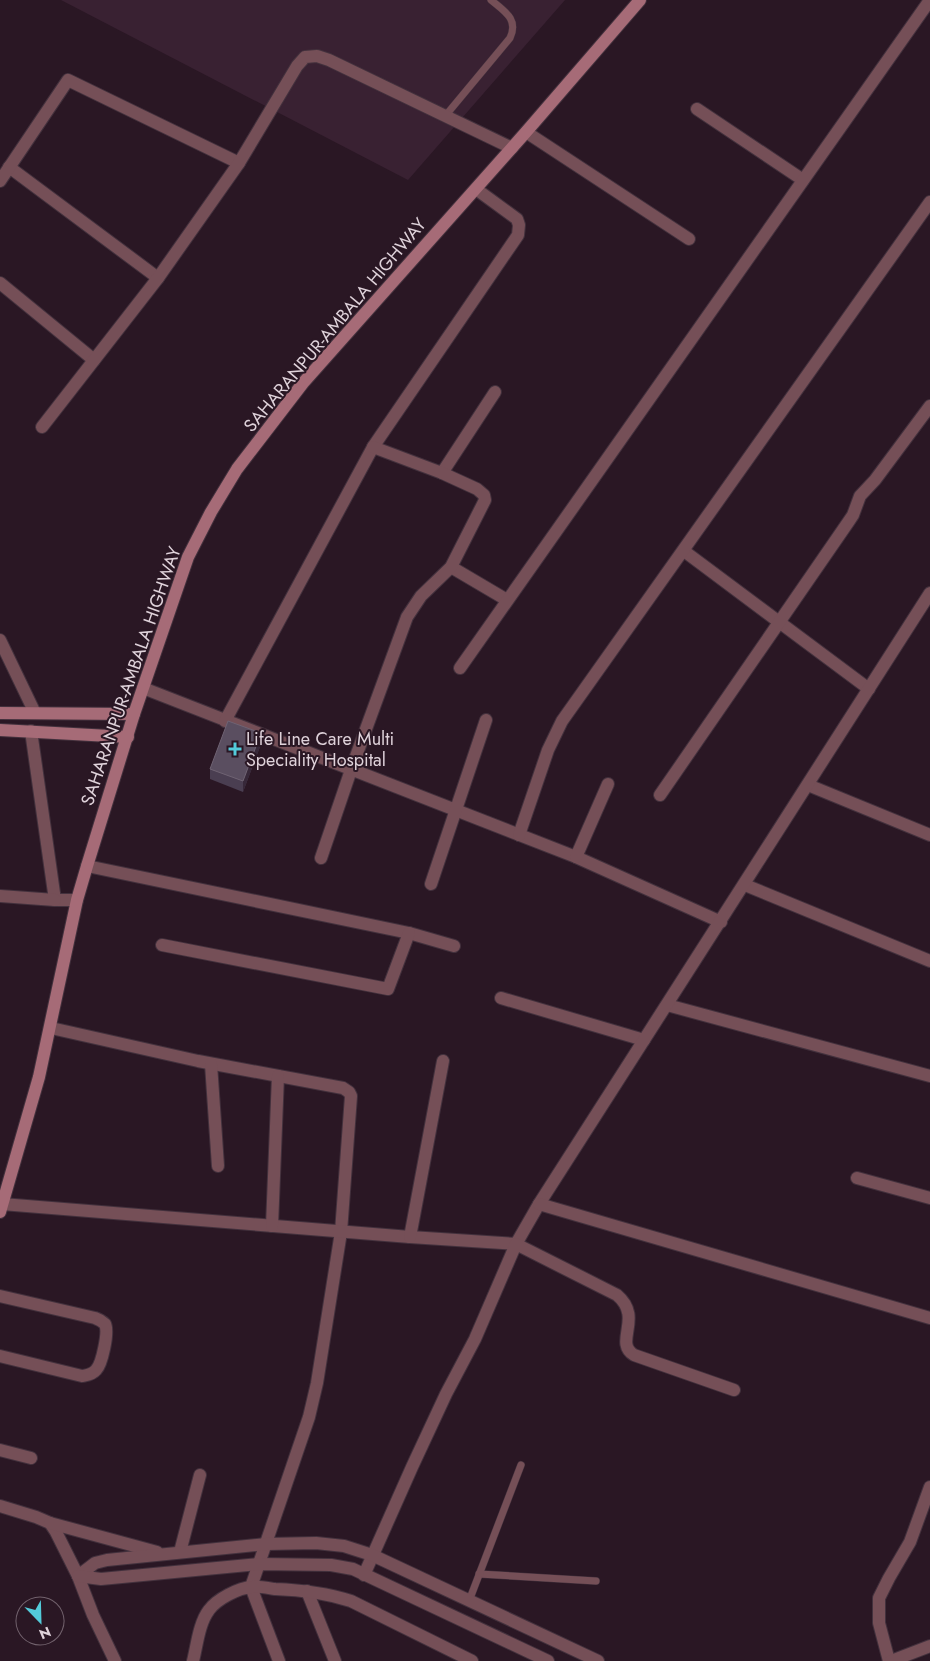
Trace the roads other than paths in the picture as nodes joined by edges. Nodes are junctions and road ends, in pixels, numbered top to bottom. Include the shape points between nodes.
1 (491, 0) edge
2 (640, 0) edge
3 (930, 0) edge
4 (697, 109) dead end
5 (446, 116) junction
6 (526, 132) junction
7 (512, 148) junction
8 (239, 162) junction
9 (10, 167) junction
10 (0, 180) edge
11 (803, 180) junction
12 (476, 189) junction
13 (930, 202) edge
14 (689, 239) dead end
15 (158, 278) junction
16 (0, 283) edge
17 (94, 360) junction
18 (495, 392) dead end
19 (930, 406) edge
20 (42, 428) dead end
21 (373, 447) junction
22 (442, 473) junction
23 (684, 551) junction
24 (451, 567) junction
25 (930, 593) edge
26 (507, 600) junction
27 (780, 622) junction
28 (0, 640) edge
29 (460, 668) dead end
30 (143, 688) junction
31 (869, 689) junction
32 (0, 712) edge
33 (35, 713) junction
34 (134, 714) junction
35 (486, 720) dead end
36 (225, 721) junction
37 (0, 730) edge
38 (31, 731) junction
39 (128, 737) junction
40 (351, 770) junction
41 (608, 784) dead end
42 (808, 785) junction
43 (660, 795) dead end
44 (456, 810) junction
45 (518, 834) junction
46 (930, 835) edge
47 (576, 856) junction
48 (321, 858) dead end
49 (87, 866) junction
50 (431, 884) dead end
51 (745, 885) junction
52 (0, 896) edge
53 (55, 900) junction
54 (77, 900) junction
55 (721, 922) junction
56 (409, 933) junction
57 (162, 945) dead end
58 (454, 946) dead end
59 (930, 961) edge
60 (501, 998) dead end
61 (667, 1005) junction
62 (50, 1028) junction
63 (644, 1040) junction
64 (443, 1060) dead end
65 (211, 1064) junction
66 (278, 1076) junction
67 (930, 1076) edge
68 (218, 1166) dead end
69 (858, 1178) dead end
70 (930, 1198) edge
71 (539, 1204) junction
72 (1, 1208) edge
73 (272, 1226) junction
74 (341, 1232) junction
75 (410, 1237) junction
76 (516, 1244) junction
77 (0, 1296) edge
78 (930, 1318) edge
79 (0, 1356) edge
80 (734, 1390) dead end
81 (0, 1450) edge
82 (31, 1458) dead end
83 (521, 1466) dead end
84 (200, 1475) dead end
85 (930, 1487) edge
86 (0, 1506) edge
87 (50, 1523) junction
88 (266, 1544) junction
89 (180, 1552) junction
90 (164, 1554) junction
91 (372, 1555) junction
92 (259, 1564) junction
93 (479, 1574) junction
94 (364, 1575) junction
95 (78, 1576) junction
96 (596, 1581) dead end
97 (251, 1587) junction
98 (308, 1591) junction
99 (469, 1601) junction
100 (930, 1646) edge
101 (115, 1661) edge
102 (193, 1661) edge
103 (279, 1661) edge
104 (336, 1661) edge
105 (472, 1661) edge
106 (548, 1661) edge
107 (598, 1661) edge
108 (890, 1661) edge

1 - 5 lane via 509,16 513,31
2 - 6 main road, SAHARANPUR-AMBALA HIGHWAY
3 - 11 street
4 - 11 street
5 - 7 street
5 - 8 street via 329,60 317,56 304,57
6 - 7 main road, SAHARANPUR-AMBALA HIGHWAY
6 - 14 street
7 - 12 main road, SAHARANPUR-AMBALA HIGHWAY
8 - 9 street via 68,80
8 - 15 street
9 - 10 street
9 - 15 street
11 - 26 street
12 - 21 street via 517,219 518,235
12 - 30 main road, SAHARANPUR-AMBALA HIGHWAY via 303,384 237,469 188,557
13 - 23 street
15 - 17 street
16 - 17 street
17 - 20 street
18 - 22 street
19 - 27 street via 860,496 853,515
21 - 22 street
21 - 36 street
22 - 24 street via 484,495
23 - 27 street
23 - 45 street via 562,721 548,750
24 - 26 street
24 - 40 street via 421,596 407,617
25 - 31 street
26 - 29 street
27 - 31 street
27 - 43 street
28 - 33 street
30 - 34 main road, SAHARANPUR-AMBALA HIGHWAY
30 - 36 street
31 - 42 street
32 - 33 main road
33 - 34 main road
34 - 39 main road, SAHARANPUR-AMBALA HIGHWAY
35 - 44 street
36 - 40 street
37 - 38 main road
38 - 39 main road
38 - 53 street
39 - 49 main road, SAHARANPUR-AMBALA HIGHWAY
40 - 44 street
40 - 48 street
41 - 47 street
42 - 46 street
42 - 51 street
44 - 45 street
44 - 50 street
45 - 47 street
47 - 55 street
49 - 54 main road, SAHARANPUR-AMBALA HIGHWAY
49 - 56 street
51 - 55 street
51 - 59 street
52 - 53 street
53 - 54 street
54 - 62 main road, SAHARANPUR-AMBALA HIGHWAY
55 - 61 street
56 - 57 street via 388,989
56 - 58 street
60 - 63 street
61 - 63 street
61 - 67 street
62 - 65 street
62 - 72 main road, SAHARANPUR-AMBALA HIGHWAY via 40,1077
63 - 71 street
64 - 75 street
65 - 66 street
65 - 68 street
66 - 73 street
66 - 74 street via 343,1088 351,1096
69 - 70 street
71 - 76 street
71 - 78 street
72 - 73 street
73 - 74 street
74 - 75 street
74 - 88 street via 309,1417
75 - 76 street
76 - 80 street via 623,1300 630,1318 628,1352
76 - 91 street
77 - 79 street via 101,1320 107,1332 100,1362 90,1375 82,1376
81 - 82 street
83 - 93 lane
84 - 89 street
85 - 108 street via 910,1542 879,1598 879,1623
86 - 87 street
87 - 90 street
87 - 95 street
88 - 89 street
88 - 91 street via 316,1543 344,1546
88 - 92 street
89 - 90 street
90 - 95 street via 95,1563
91 - 94 street
91 - 99 street
92 - 94 street via 331,1565 353,1569
92 - 95 street via 119,1578
92 - 97 street
93 - 96 lane
93 - 99 lane
94 - 106 street
95 - 101 street
97 - 98 street
97 - 102 street via 226,1596 208,1610
97 - 103 street
98 - 104 street
98 - 105 street via 351,1601
99 - 107 street
100 - 108 street

